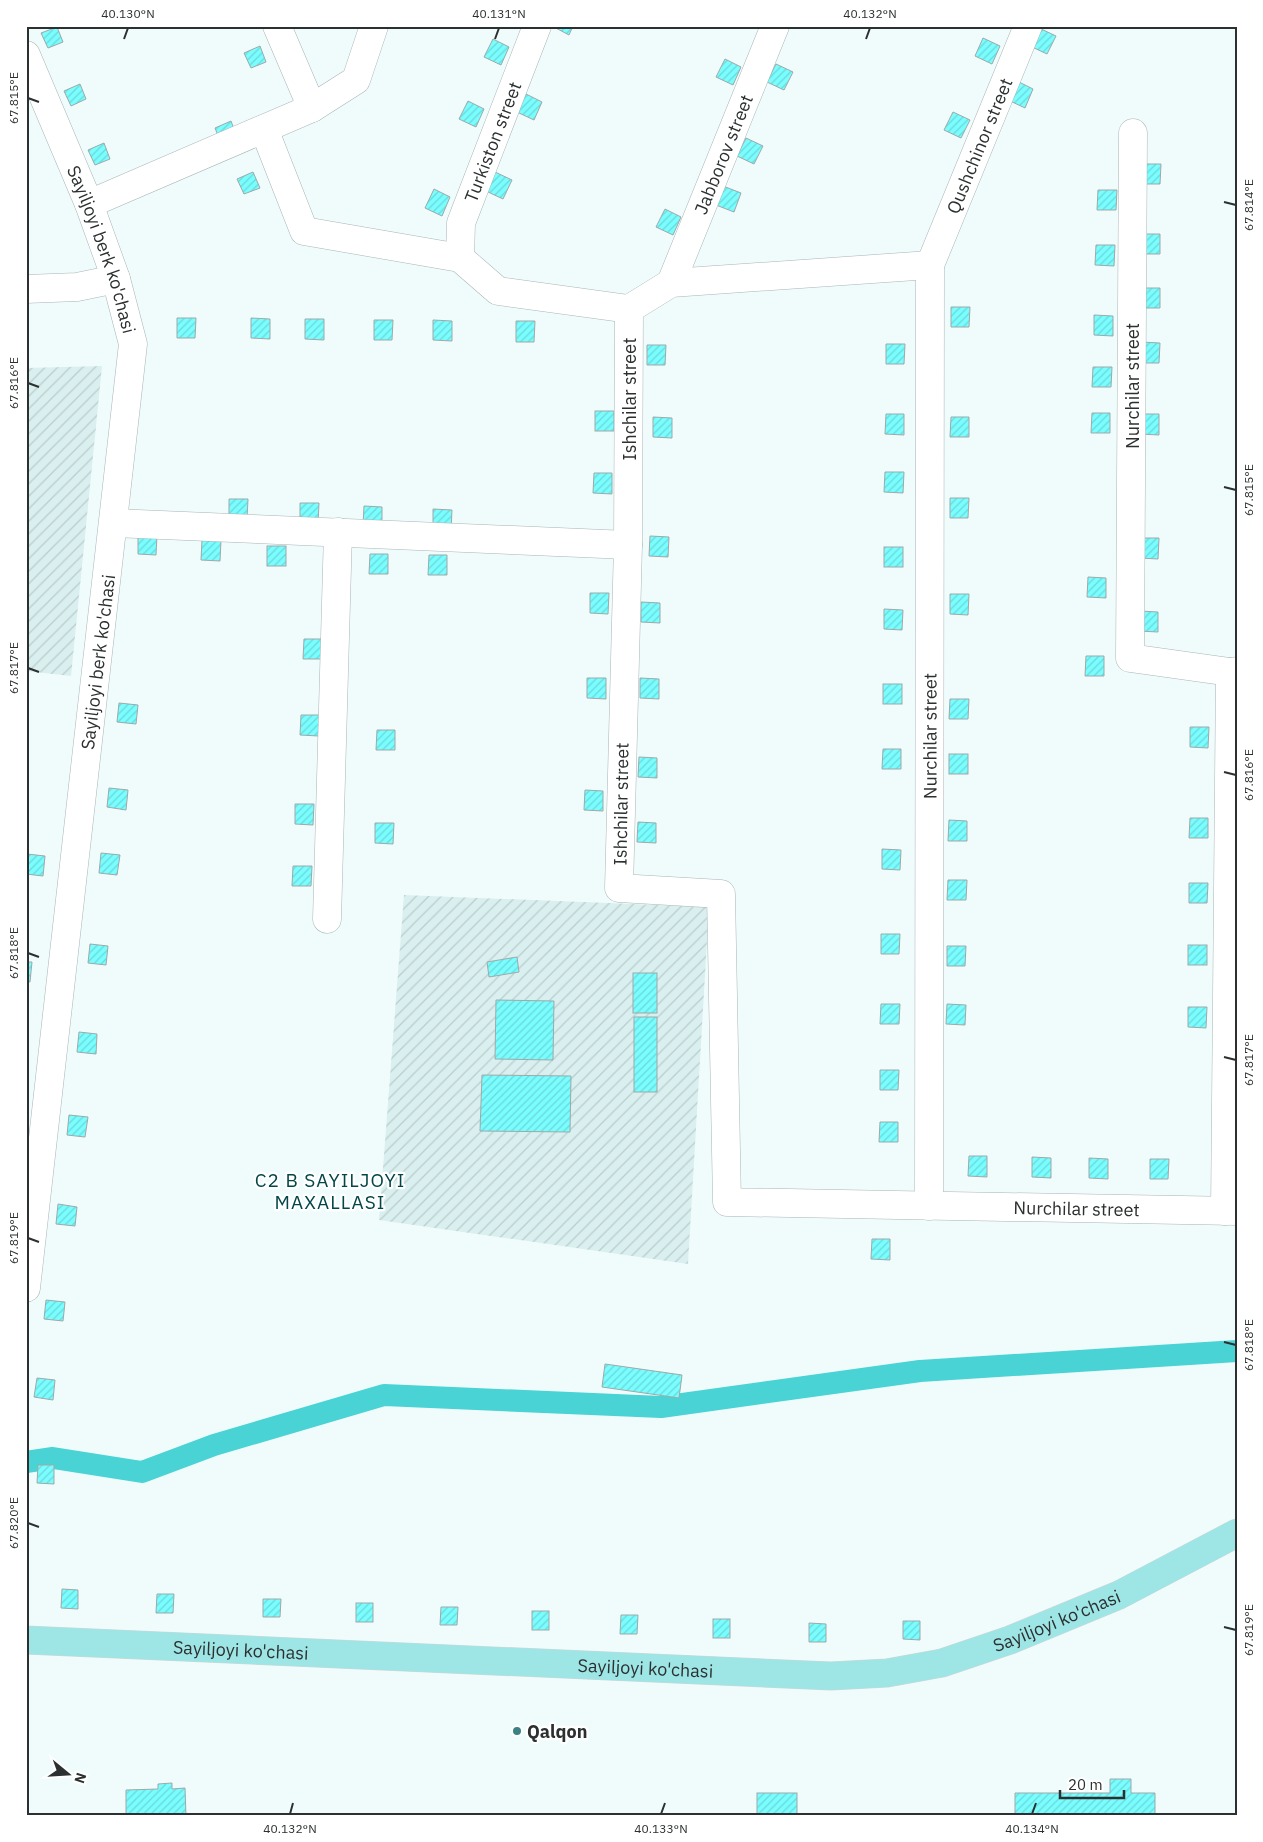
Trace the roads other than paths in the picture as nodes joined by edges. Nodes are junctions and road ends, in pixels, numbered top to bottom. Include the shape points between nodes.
1 (277, 26) edge
2 (374, 26) edge
3 (537, 26) edge
4 (775, 26) edge
5 (1028, 26) edge
6 (26, 55) edge
7 (312, 108) junction
8 (264, 129) junction
9 (1133, 133) dead end
10 (89, 204) junction
11 (460, 258) junction
12 (930, 265) junction
13 (116, 279) junction
14 (670, 283) junction
15 (26, 289) edge
16 (630, 309) junction
17 (114, 523) junction
18 (338, 532) junction
19 (628, 544) junction
20 (1233, 671) edge
21 (327, 919) dead end
22 (727, 1202) joint
23 (929, 1206) junction
24 (1231, 1211) edge
25 (26, 1288) edge
26 (1237, 1533) edge
27 (26, 1640) edge

1 - 7 street
2 - 7 street via 356,80
3 - 11 street, Turkiston street via 461,223
4 - 14 street, Jabborov street
5 - 12 street, Qushchinor street
6 - 10 street, Sayiljoyi berk ko'chasi
7 - 8 street
8 - 10 street
8 - 11 street via 304,231
9 - 20 street, Nurchilar street via 1130,658
10 - 13 street, Sayiljoyi berk ko'chasi
11 - 16 street via 498,291
12 - 14 street
12 - 23 street, Nurchilar street
13 - 15 street via 77,287
13 - 17 street, Sayiljoyi berk ko'chasi via 133,344
14 - 16 street
16 - 19 street, Ishchilar street
17 - 18 street
17 - 25 street, Sayiljoyi berk ko'chasi
18 - 19 street
18 - 21 street
19 - 22 street, Ishchilar street via 619,888 722,894
20 - 24 street, Nurchilar street
22 - 23 street, Nurchilar street
23 - 24 street, Nurchilar street
26 - 27 main road, Sayiljoyi ko'chasi via 1119,1595 1010,1640 942,1663 887,1673 831,1676

